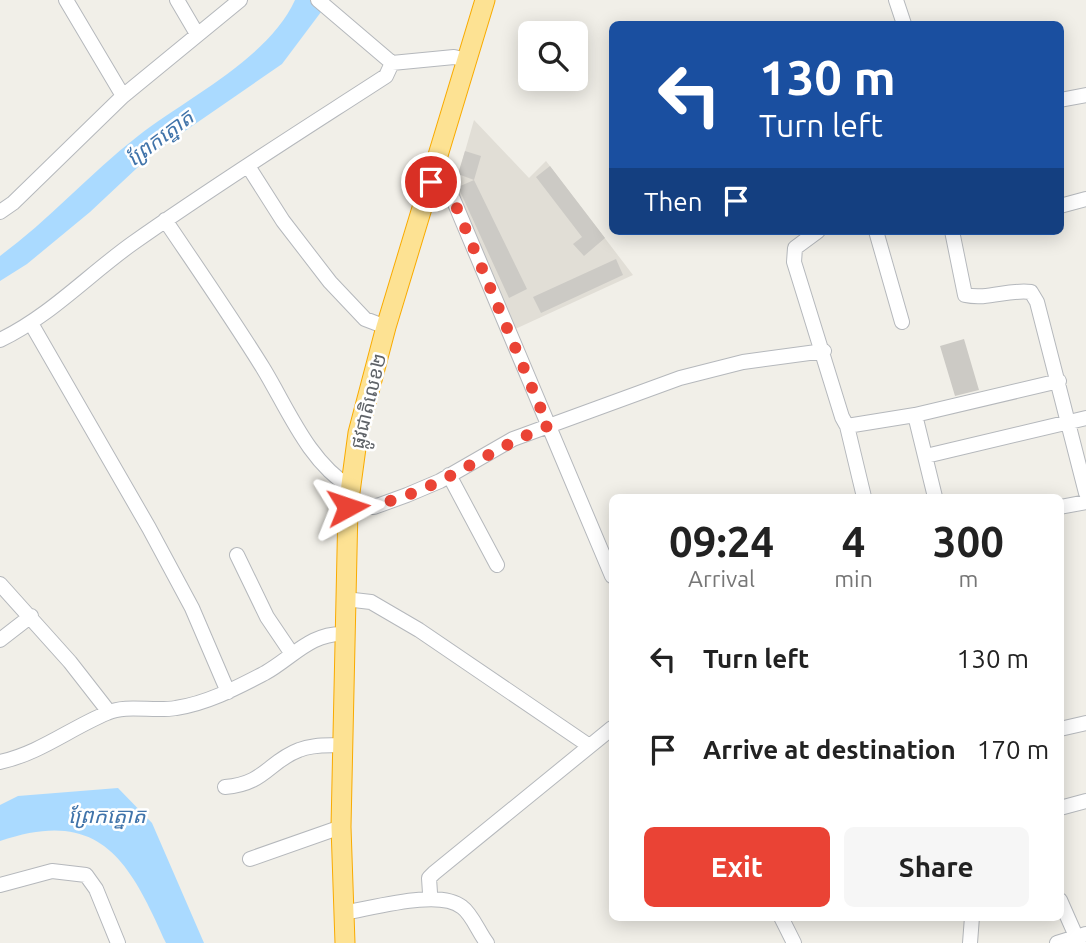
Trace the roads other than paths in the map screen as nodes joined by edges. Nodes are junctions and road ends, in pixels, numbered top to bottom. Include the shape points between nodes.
1 (66, 0) edge
2 (177, 0) edge
3 (240, 0) edge
4 (318, 0) edge
5 (485, 0) edge
6 (896, 0) edge
7 (903, 21) edge
8 (197, 34) junction
9 (466, 60) junction
10 (391, 64) junction
11 (1086, 95) edge
12 (122, 96) junction
13 (1064, 99) edge
14 (248, 166) junction
15 (431, 182) junction
16 (1086, 199) edge
17 (1064, 205) edge
18 (0, 212) edge
19 (166, 220) junction
20 (812, 235) edge
21 (877, 235) edge
22 (954, 235) edge
23 (901, 322) dead end
24 (32, 325) junction
25 (386, 327) junction
26 (0, 340) edge
27 (824, 351) junction
28 (1059, 381) junction
29 (915, 415) junction
30 (1086, 418) edge
31 (1070, 422) junction
32 (548, 426) junction
33 (848, 426) junction
34 (926, 456) junction
35 (449, 475) junction
36 (350, 487) junction
37 (1086, 493) edge
38 (863, 494) edge
39 (934, 494) edge
40 (1086, 502) edge
41 (1064, 506) edge
42 (348, 507) junction
43 (237, 555) dead end
44 (497, 565) dead end
45 (609, 567) edge
46 (0, 584) edge
47 (345, 599) junction
48 (31, 616) junction
49 (345, 634) junction
50 (0, 640) edge
51 (292, 654) junction
52 (228, 692) junction
53 (108, 712) junction
54 (1086, 723) edge
55 (1064, 728) edge
56 (609, 730) edge
57 (344, 745) junction
58 (588, 745) junction
59 (0, 762) edge
60 (226, 787) dead end
61 (1086, 801) edge
62 (1064, 807) edge
63 (341, 827) junction
64 (250, 859) dead end
65 (0, 885) edge
66 (430, 893) dead end
67 (1064, 908) edge
68 (342, 913) junction
69 (784, 921) edge
70 (972, 921) edge
71 (1080, 938) edge
72 (118, 943) edge
73 (345, 943) edge
74 (487, 943) edge
75 (794, 943) edge
76 (970, 943) edge
77 (1057, 943) edge

1 - 12 street
2 - 8 street
3 - 8 street
4 - 10 street
5 - 9 highway, ផ្លូវជាតិលេខ២
6 - 7 street
8 - 12 street
9 - 10 street via 454,57
9 - 15 highway, ផ្លូវជាតិលេខ២
10 - 14 street via 386,76
11 - 13 street
12 - 18 street
14 - 19 street
14 - 25 street via 330,282 365,319
15 - 25 highway, ផ្លូវជាតិលេខ២
15 - 32 street via 448,187
16 - 17 street
19 - 24 street via 87,276
19 - 36 street via 318,459
20 - 27 street via 794,248 793,254
21 - 23 street
22 - 28 street via 965,295 978,298 1031,292
24 - 26 street
24 - 52 street via 192,608
25 - 36 highway, ផ្លូវជាតិលេខ២ via 358,433
27 - 32 street via 743,362 680,378
27 - 33 street
28 - 29 street
28 - 31 street
29 - 33 street
29 - 34 street
30 - 31 street
31 - 34 street
31 - 37 street
32 - 35 street via 513,439
32 - 45 street
33 - 38 street
34 - 39 street
35 - 42 street via 374,507
35 - 44 street
36 - 42 highway, ផ្លូវជាតិលេខ២
40 - 41 street
42 - 47 highway, ផ្លូវជាតិលេខ២
43 - 51 street via 267,617
46 - 48 street
47 - 49 highway, ផ្លូវជាតិលេខ២
47 - 58 street via 371,602 419,630
48 - 50 street
48 - 53 street
49 - 51 street via 324,636
49 - 57 highway, ផ្លូវជាតិលេខ២
51 - 52 street
52 - 53 street via 176,708
53 - 59 street via 51,744
54 - 55 street
56 - 58 street
57 - 60 street via 297,750 260,778
57 - 63 highway, ផ្លូវជាតិលេខ២
58 - 66 street via 434,873 429,878
61 - 62 street
63 - 64 street
63 - 68 highway, ផ្លូវជាតិលេខ២
65 - 72 street via 52,871 86,875
67 - 71 street
68 - 73 highway, ផ្លូវជាតិលេខ២
68 - 74 street via 415,901 452,902 463,907
69 - 75 street
70 - 76 street
71 - 77 street

